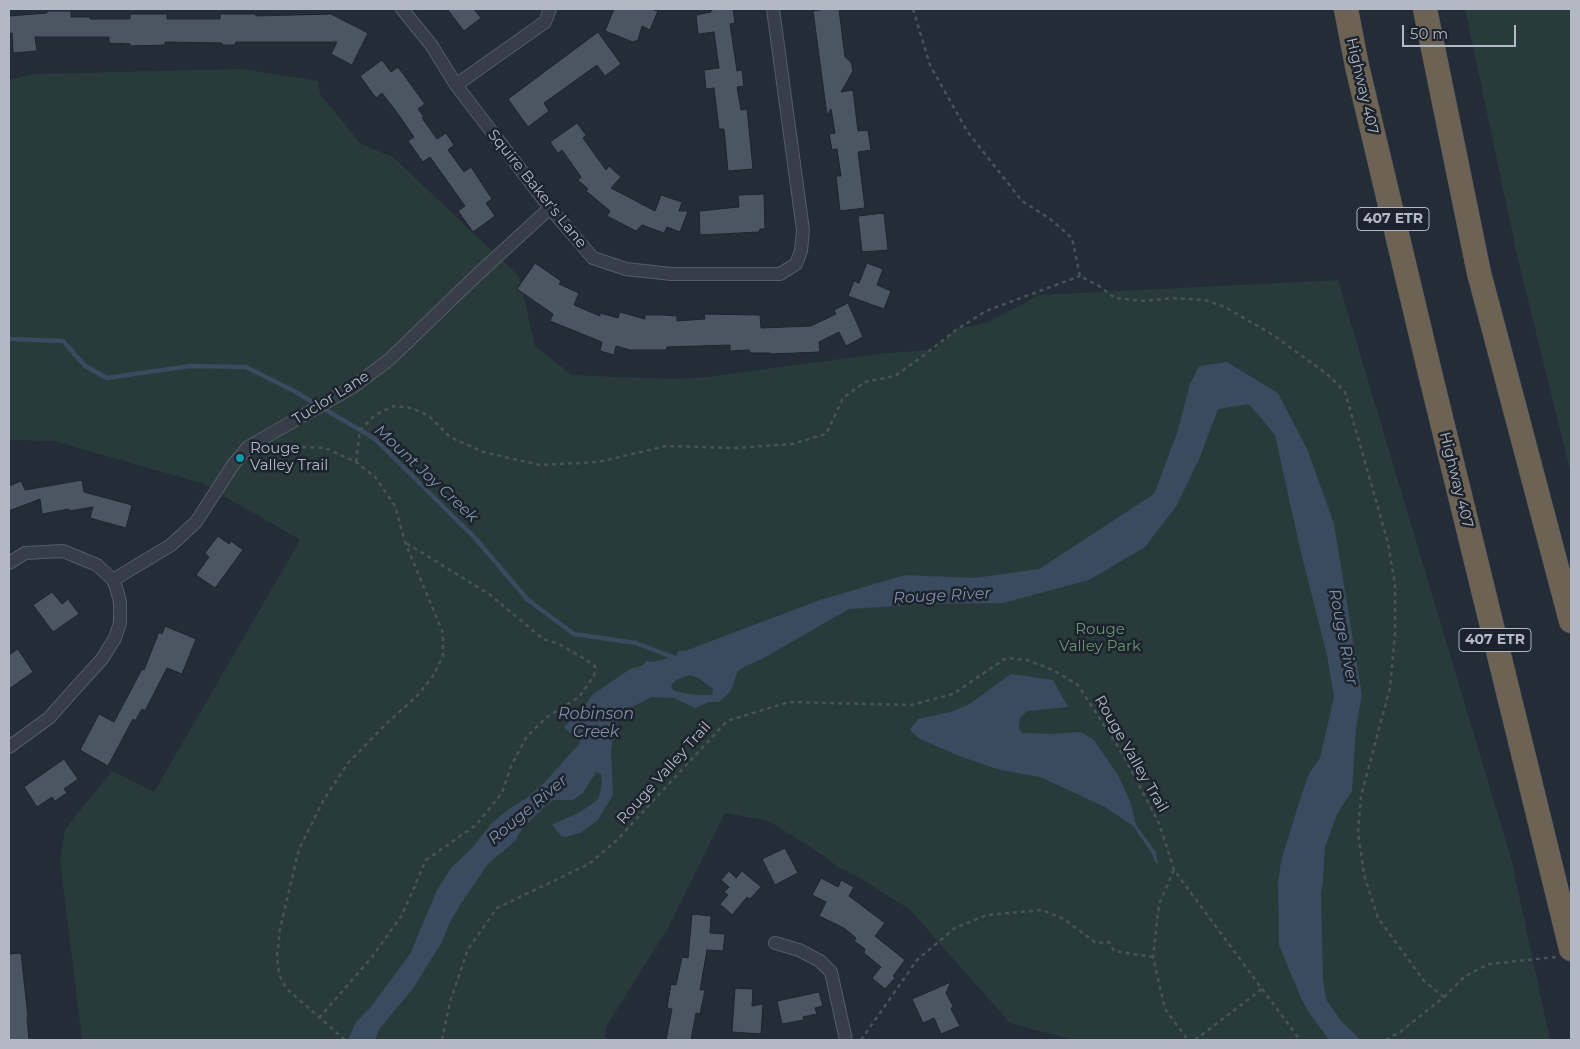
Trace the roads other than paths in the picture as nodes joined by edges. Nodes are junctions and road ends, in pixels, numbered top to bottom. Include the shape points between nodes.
1 (402, 9) edge
2 (550, 9) edge
3 (773, 9) edge
4 (1346, 9) edge
5 (1425, 9) edge
6 (456, 85) junction
7 (550, 208) junction
8 (9, 563) edge
9 (113, 580) junction
10 (1571, 621) edge
11 (9, 747) edge
12 (775, 942) dead end
13 (1567, 953) edge
14 (846, 1040) edge

1 - 6 street, Squire Baker's Lane via 432,46
2 - 6 street via 545,22
3 - 7 street, Squire Baker's Lane via 802,230 801,251 796,264 780,274 671,274 626,269 593,258
4 - 13 highway, Highway 407 / 407 ETR via 1423,344 1560,907
5 - 10 highway via 1480,273
6 - 7 street, Squire Baker's Lane
7 - 9 street, Tuclor Lane via 390,359 352,387 248,447 196,522 171,545
8 - 9 street via 26,553 63,551 97,565
9 - 11 street via 120,602 120,623 115,638 102,658 48,718
12 - 14 street via 806,953 831,972

